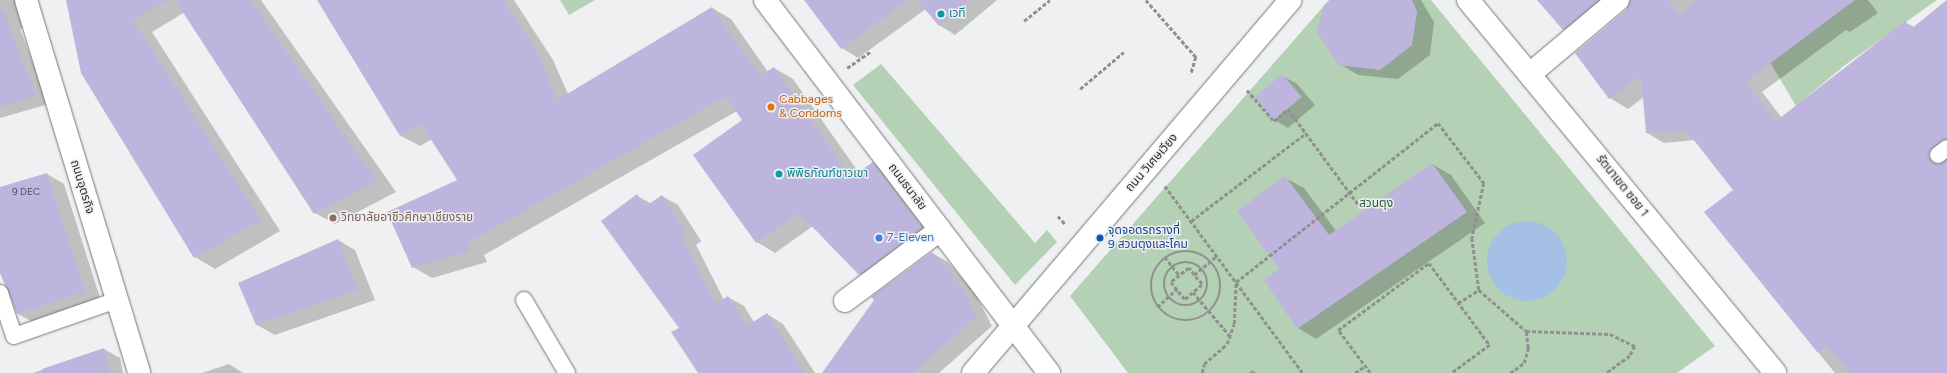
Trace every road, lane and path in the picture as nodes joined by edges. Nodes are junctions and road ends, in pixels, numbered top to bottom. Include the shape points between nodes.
1 (26, 0) edge
2 (766, 0) edge
3 (1050, 0) edge
4 (1146, 0) edge
5 (1290, 0) edge
6 (1468, 0) edge
7 (1618, 0) edge
8 (1024, 20) dead end
9 (1124, 52) dead end
10 (1230, 70) junction
11 (1530, 74) junction
12 (1187, 82) dead end
13 (1080, 89) dead end
14 (1306, 133) junction
15 (1150, 165) junction
16 (1349, 192) junction
17 (1358, 204) dead end
18 (1192, 221) junction
19 (940, 230) junction
20 (1217, 256) junction
21 (1165, 257) junction
22 (1211, 261) junction
23 (1173, 267) junction
24 (1202, 269) junction
25 (1180, 275) junction
26 (1194, 275) junction
27 (1236, 282) junction
28 (1177, 289) junction
29 (1479, 290) junction
30 (1193, 292) junction
31 (0, 293) edge
32 (1168, 297) junction
33 (117, 300) junction
34 (524, 300) dead end
35 (845, 301) dead end
36 (1201, 301) junction
37 (1458, 302) junction
38 (1157, 307) junction
39 (1209, 312) junction
40 (1012, 325) junction
41 (1526, 331) junction
42 (1230, 336) junction
43 (1365, 366) junction
44 (139, 373) edge
45 (567, 373) edge
46 (972, 373) edge
47 (1049, 373) edge
48 (1202, 373) edge
49 (1303, 373) edge
50 (1355, 373) edge
51 (1370, 373) edge
52 (1452, 373) edge
53 (1510, 373) edge
54 (1607, 373) edge
55 (1775, 373) edge

1 - 33 street, ถนนอุตรกิจ
2 - 19 street, ถนนธนาลัย
3 - 8 path
4 - 12 path via 1196,57
5 - 10 street, ถนน วิเศษเวียง
6 - 11 street, รัตนาเขต ซอย 1
7 - 11 street
9 - 13 path
10 - 14 path via 1274,121 1288,109
10 - 15 street, ถนน วิเศษเวียง
11 - 55 street, รัตนาเขต ซอย 1
14 - 16 path
14 - 18 path
15 - 18 path
15 - 40 street, ถนน วิเศษเวียง
16 - 17 path
16 - 27 path
16 - 29 path via 1438,123 1484,182 1472,238
18 - 20 path
19 - 35 street
19 - 40 street, ถนนธนาลัย
20 - 22 path
20 - 27 path
21 - 22 path via 1186,251 1203,254
21 - 23 path
21 - 38 path via 1151,278 1151,292
22 - 24 path
22 - 39 path via 1221,280 1221,291
23 - 24 path via 1191,263
23 - 25 path
23 - 32 path via 1164,284
24 - 26 path
24 - 36 path via 1208,282
25 - 26 path via 1189,268
25 - 28 path via 1171,282
26 - 30 path via 1202,284
27 - 42 path
27 - 49 path
28 - 30 path via 1185,299
28 - 32 path
29 - 37 path
29 - 41 path
30 - 36 path
31 - 33 lane via 14,336
32 - 36 path via 1187,307
32 - 38 path
33 - 44 street, ถนนอุตรกิจ
34 - 45 lane
36 - 39 path
37 - 43 path via 1429,263 1338,330
37 - 52 path via 1490,346
38 - 39 path via 1169,316 1186,321
39 - 42 path
40 - 46 street, ถนน วิเศษเวียง
40 - 47 street, ถนนธนาลัย
41 - 53 path via 1528,348 1524,363
41 - 54 path via 1610,334 1635,346 1630,356
42 - 48 path via 1227,344 1204,364
43 - 50 path
43 - 51 path

